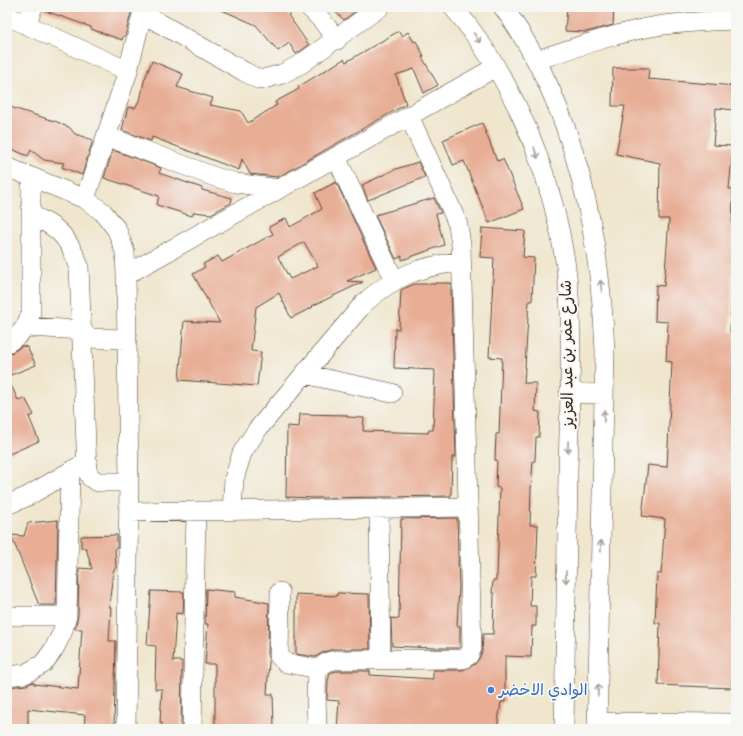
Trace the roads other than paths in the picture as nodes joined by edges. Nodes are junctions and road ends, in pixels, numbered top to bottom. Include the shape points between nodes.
1 (33, 7) edge
2 (309, 7) edge
3 (380, 7) edge
4 (453, 7) edge
5 (503, 7) edge
6 (143, 10) edge
7 (7, 16) edge
8 (736, 20) edge
9 (26, 25) junction
10 (337, 40) junction
11 (537, 60) junction
12 (496, 66) junction
13 (128, 71) junction
14 (409, 116) junction
15 (106, 136) junction
16 (336, 157) junction
17 (7, 167) edge
18 (31, 177) junction
19 (279, 189) junction
20 (84, 199) junction
21 (31, 215) junction
22 (460, 262) junction
23 (126, 276) junction
24 (394, 280) junction
25 (26, 327) junction
26 (83, 334) junction
27 (127, 339) junction
28 (7, 343) edge
29 (304, 374) junction
30 (392, 393) dead end
31 (569, 393) junction
32 (604, 394) junction
33 (87, 462) junction
34 (70, 472) junction
35 (129, 482) junction
36 (7, 505) edge
37 (468, 507) junction
38 (378, 508) junction
39 (232, 510) junction
40 (196, 511) junction
41 (129, 512) junction
42 (280, 592) dead end
43 (7, 616) edge
44 (67, 616) junction
45 (381, 660) junction
46 (319, 669) junction
47 (7, 676) edge
48 (736, 723) edge
49 (597, 726) edge
50 (126, 729) edge
51 (192, 729) edge
52 (317, 729) edge
53 (564, 729) edge

1 - 9 street
2 - 10 street
3 - 10 street
4 -> 12 street, شارع عمر بن عبد العزيز
5 - 11 street
6 - 10 street via 260,80 282,74
6 - 13 street
7 - 9 street
8 - 11 street via 657,26 608,37
9 - 13 street
32 -> 11 street via 603,308 592,223 569,140
12 - 14 street
12 -> 31 street, شارع عمر بن عبد العزيز via 535,148 558,228 570,310
13 - 15 street
14 - 16 street
14 - 22 street via 458,225
15 - 19 street via 215,177
15 - 20 street
16 - 19 street
16 - 24 street
17 - 18 street
18 - 20 street
18 - 21 street
19 - 23 street
20 - 23 street via 103,212 116,230 125,252
21 - 25 street via 31,313
21 - 26 street via 48,222 73,248 79,266
22 - 24 street via 423,268
22 - 37 street
23 - 27 street
24 - 29 street via 364,303
25 - 26 street
25 - 28 street
26 - 27 street
26 - 33 street
27 - 35 street
29 - 30 street
29 - 39 street via 257,430 242,453 234,479
31 - 32 street
31 -> 53 street, شارع عمر بن عبد العزيز
49 -> 32 street
33 - 34 street
33 - 35 street via 87,471 98,482
34 - 36 street
34 - 44 street
35 - 41 street
37 - 38 street
37 - 45 street via 472,648 469,655 463,659
38 - 39 street
38 - 45 street
39 - 40 street
40 - 41 street
40 - 51 street
41 - 50 street
42 - 46 street via 279,656 286,662
43 - 44 street
44 - 47 street via 54,650 43,664 25,674
45 - 46 street via 335,660 326,662
46 - 52 street
48 - 49 street

